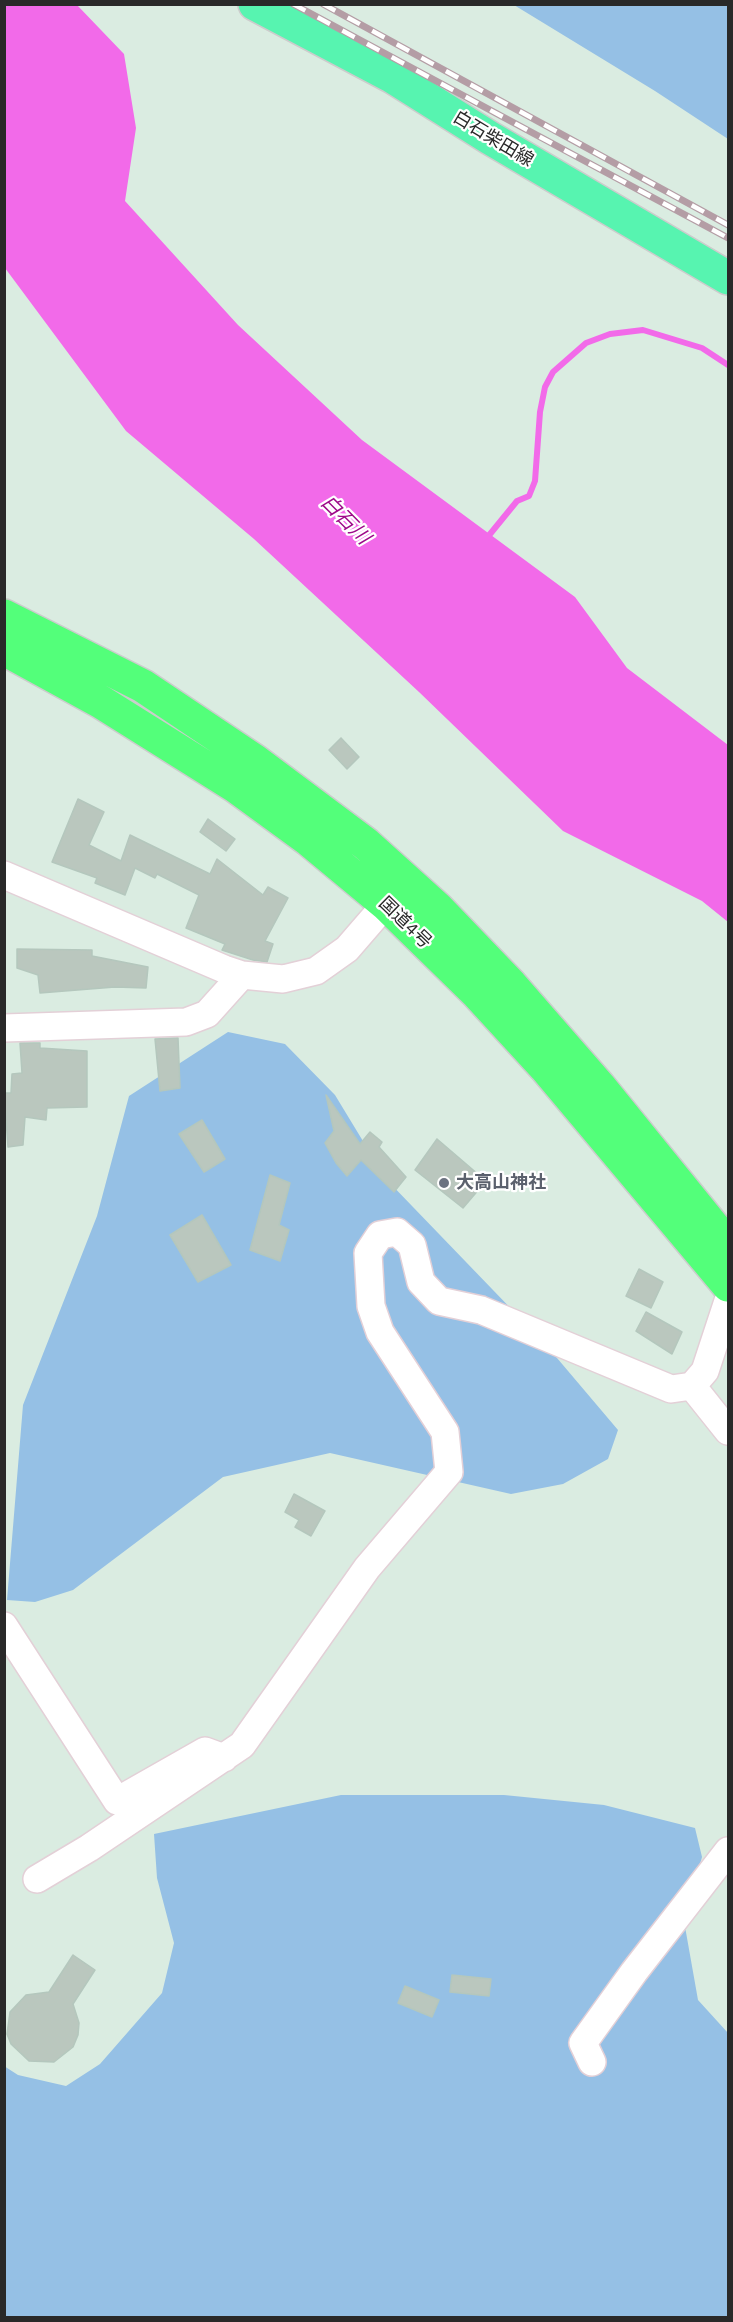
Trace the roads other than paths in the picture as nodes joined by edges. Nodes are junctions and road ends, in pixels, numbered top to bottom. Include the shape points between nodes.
1 (255, 4) edge
2 (729, 278) edge
3 (4, 616) edge
4 (4, 650) edge
5 (4, 875) edge
6 (397, 892) junction
7 (242, 975) junction
8 (4, 1028) edge
9 (729, 1245) edge
10 (729, 1285) edge
11 (729, 1301) edge
12 (692, 1386) junction
13 (729, 1431) edge
14 (4, 1626) edge
15 (224, 1758) junction
16 (729, 1851) edge
17 (37, 1879) dead end
18 (592, 2062) dead end

1 - 2 main road, 白石柴田線 via 393,77
3 - 6 highway, 国道4号 via 143,686 255,761 366,844
4 - 6 highway, 国道4号 via 110,707 235,786 309,840
5 - 7 street
6 - 7 street via 347,949 316,971 283,979
6 - 9 highway, 国道4号 via 511,985
6 - 10 highway, 国道4号 via 478,994 545,1066
7 - 8 street via 207,1014 186,1022
11 - 12 street via 705,1371
12 - 13 street
12 - 15 street via 671,1389 481,1310 439,1301 421,1282 412,1245 398,1232 380,1235 368,1252 371,1306 380,1332 445,1432 449,1472 367,1568 242,1745
14 - 15 street via 117,1800 205,1750
15 - 17 street
16 - 18 street via 583,2043

